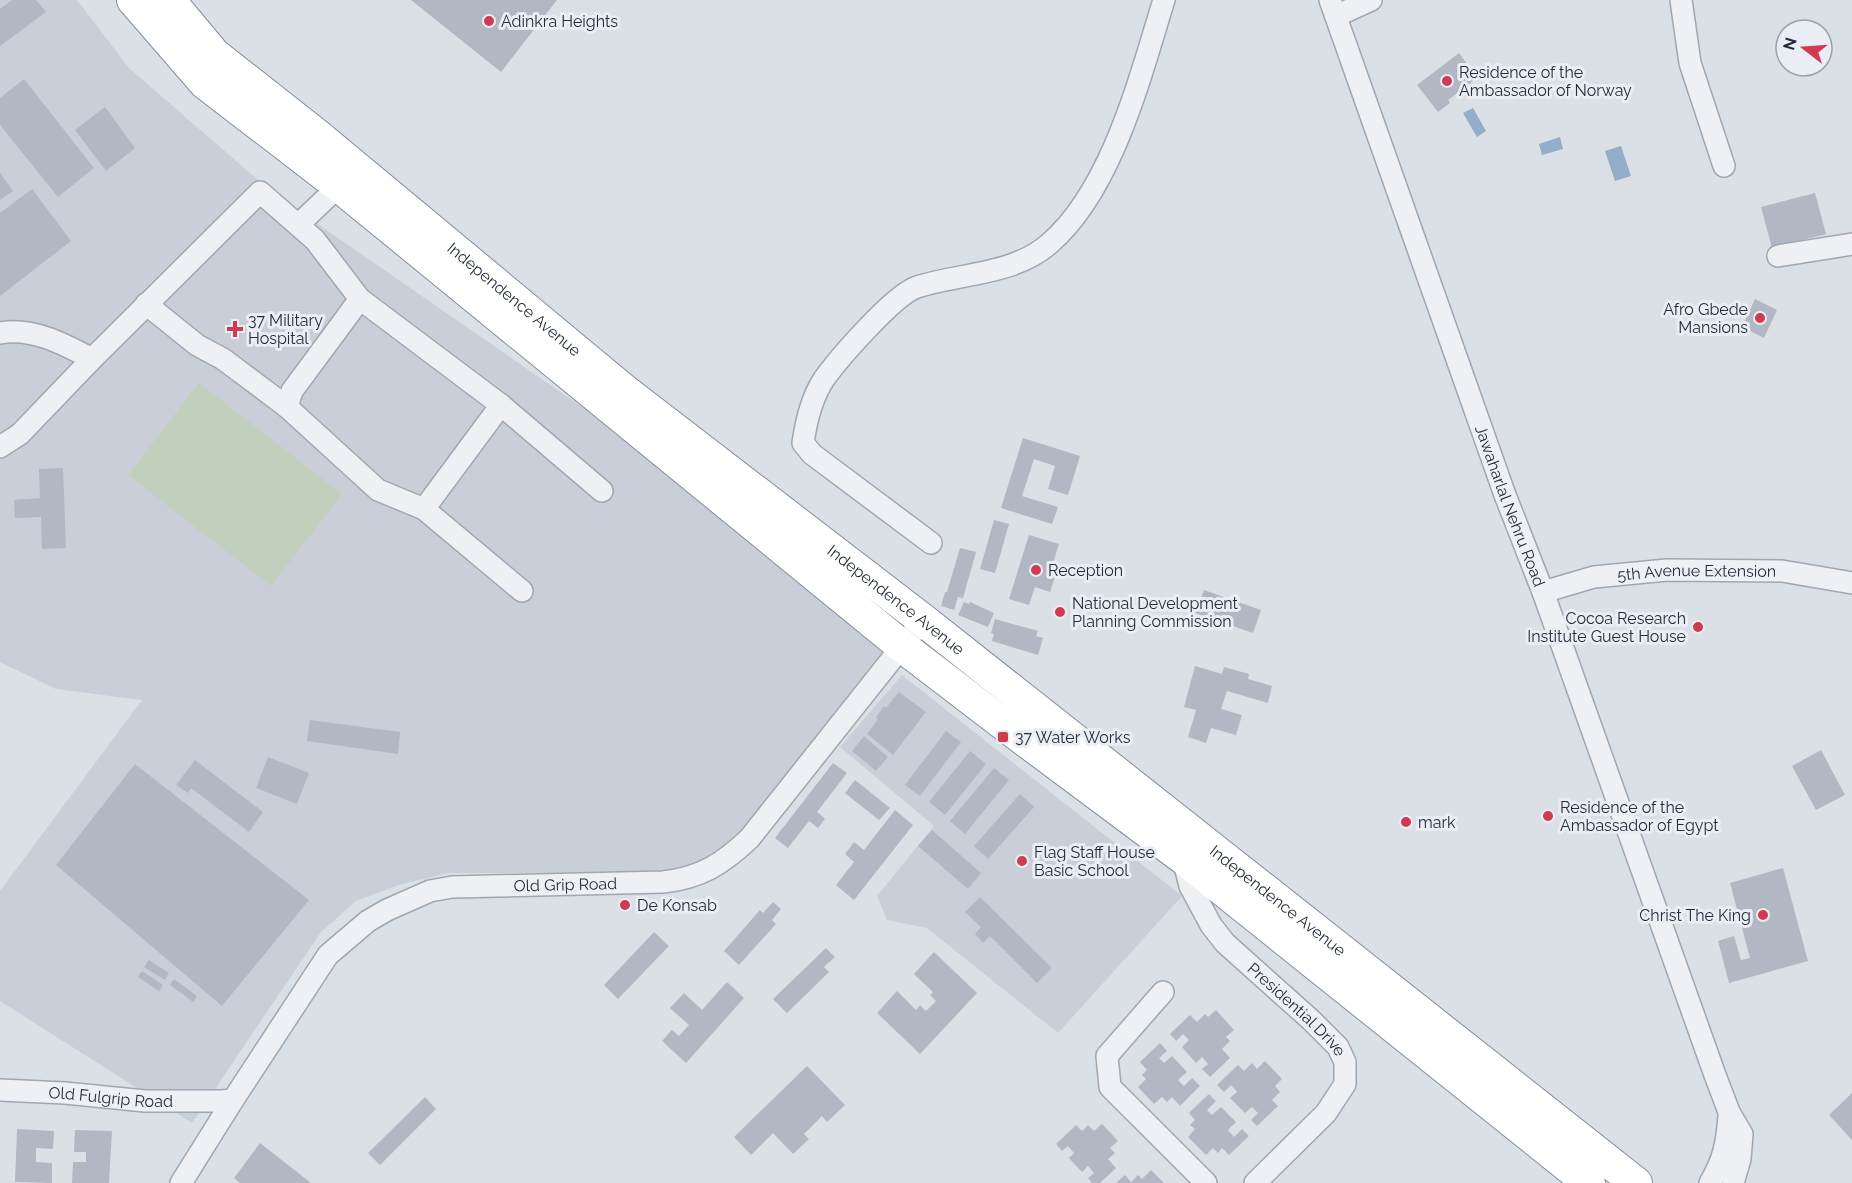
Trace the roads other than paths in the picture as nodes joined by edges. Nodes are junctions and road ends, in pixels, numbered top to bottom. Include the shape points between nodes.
1 (133, 0) edge
2 (170, 0) edge
3 (1164, 0) edge
4 (1371, 0) edge
5 (1681, 0) edge
6 (1333, 8) edge
7 (1724, 166) dead end
8 (339, 186) junction
9 (299, 224) junction
10 (1852, 244) edge
11 (1778, 256) dead end
12 (360, 299) junction
13 (146, 304) junction
14 (0, 333) edge
15 (92, 359) junction
16 (501, 405) junction
17 (287, 407) junction
18 (0, 447) edge
19 (602, 491) dead end
20 (424, 509) junction
21 (931, 543) dead end
22 (1852, 583) edge
23 (522, 591) dead end
24 (1543, 592) junction
25 (923, 620) junction
26 (903, 647) junction
27 (1183, 858) junction
28 (1163, 992) dead end
29 (0, 1090) edge
30 (227, 1100) junction
31 (1729, 1112) junction
32 (181, 1183) edge
33 (1206, 1183) edge
34 (1255, 1183) edge
35 (1589, 1183) edge
36 (1636, 1183) edge
37 (1710, 1183) edge
38 (1733, 1183) edge

1 - 8 highway, Independence Avenue via 205,83
2 - 25 highway, Independence Avenue via 214,54 625,391
3 - 21 street via 1137,89 1111,153 1088,198 1068,226 1031,257 915,288 895,301 824,380 812,405 803,443 812,454
4 - 6 street
5 - 7 street via 1690,63
6 - 24 street, Jawaharlal Nehru Road via 1504,495
8 - 9 street
8 - 26 highway, Independence Avenue
9 - 12 street
9 - 13 street via 260,192
10 - 11 street
12 - 16 street
12 - 17 street via 292,391
13 - 15 street
13 - 17 street via 197,345 224,359
14 - 15 street via 15,330 57,341
15 - 18 street via 20,434
16 - 19 street
16 - 20 street
17 - 20 street via 378,490
20 - 23 street
22 - 24 street, 5th Avenue Extension via 1782,571 1667,570 1594,577
24 - 31 street, Jawaharlal Nehru Road
25 - 26 street, Old Grip Road
25 - 36 highway, Independence Avenue
26 - 27 highway, Independence Avenue
26 - 30 street, Old Grip Road via 749,839 728,859 686,880 452,887 430,891 387,910 328,955
27 - 34 street, Presidential Drive via 1190,886 1210,925 1338,1047 1345,1062 1346,1083 1326,1113
27 - 35 highway, Independence Avenue
28 - 33 street via 1107,1056 1110,1087
29 - 30 street, Old Fulgrip Road via 145,1101
30 - 32 street, Old Grip Road
31 - 37 street, Jawaharlal Nehru Road via 1727,1144
31 - 38 street, Jawaharlal Nehru Road via 1742,1134

